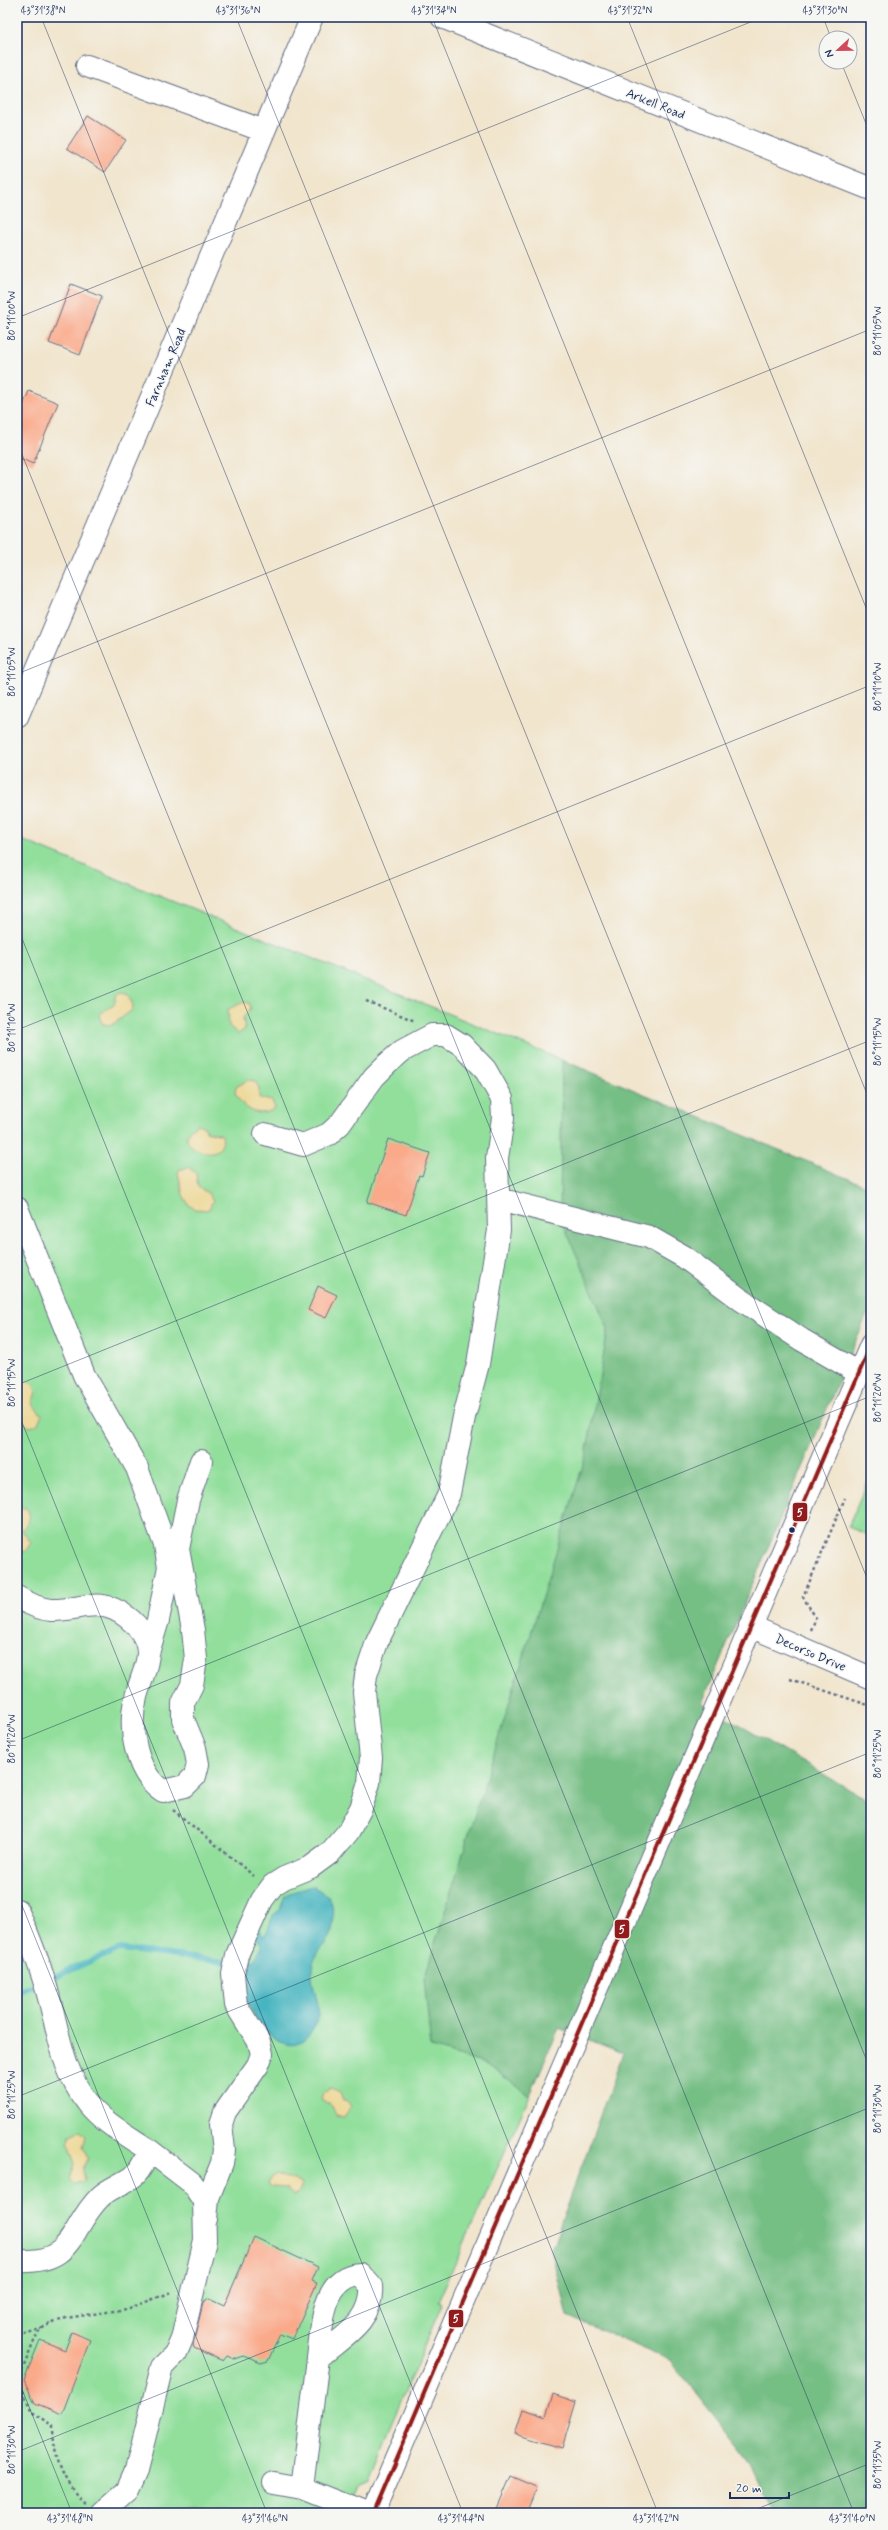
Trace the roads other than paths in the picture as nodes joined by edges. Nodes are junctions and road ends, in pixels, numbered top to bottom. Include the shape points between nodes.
1 (312, 17) edge
2 (442, 17) edge
3 (87, 66) dead end
4 (264, 131) junction
5 (871, 189) edge
6 (17, 717) edge
7 (265, 1134) dead end
8 (499, 1199) junction
9 (17, 1208) edge
10 (871, 1345) edge
11 (859, 1373) junction
12 (201, 1461) dead end
13 (17, 1597) edge
14 (750, 1626) junction
15 (148, 1653) junction
16 (871, 1678) edge
17 (17, 1910) edge
18 (149, 2150) junction
19 (206, 2219) junction
20 (17, 2261) edge
21 (318, 2358) dead end
22 (274, 2483) dead end
23 (302, 2488) junction
24 (95, 2510) edge
25 (365, 2513) edge
26 (373, 2513) edge

1 - 4 main road, Farnham Road
2 - 5 main road, Arkell Road
3 - 4 main road
4 - 6 main road, Farnham Road
7 - 8 main road via 303,1145 329,1134 348,1115 374,1077 402,1051 432,1035 446,1036 472,1054 496,1086 502,1099 503,1118 497,1158
8 - 11 main road via 650,1237 684,1257 740,1299 802,1340
8 - 19 main road via 499,1230 478,1364 464,1417 449,1494 378,1642 366,1675 364,1692 371,1758 369,1783 361,1808 348,1832 330,1853 311,1867 284,1878 271,1888 262,1900 237,1955 233,1974 236,2005 259,2042 262,2054 258,2065 229,2106 221,2124 224,2150 222,2163 208,2198
9 - 15 main road via 84,1375 137,1468 165,1545 168,1574
10 - 11 main road
11 - 14 main road
12 - 15 main road via 182,1524 178,1548 191,1615 196,1659 192,1685 184,1703 183,1719 195,1748 198,1764 195,1776 184,1786 171,1791 163,1791 149,1778 139,1759 134,1734 135,1699
13 - 15 main road via 51,1610 90,1604 101,1604 114,1609 138,1627
14 - 16 main road, Decorso Drive
14 - 26 main road
17 - 18 main road via 44,1981 64,2057 76,2088 104,2119
18 - 19 main road via 175,2168 199,2191 204,2200
18 - 20 main road via 136,2173 112,2187 93,2204 66,2247 40,2260
19 - 24 main road via 205,2240 182,2339 176,2352 162,2366 136,2471 127,2491
21 - 23 main road
22 - 23 main road
23 - 25 main road

